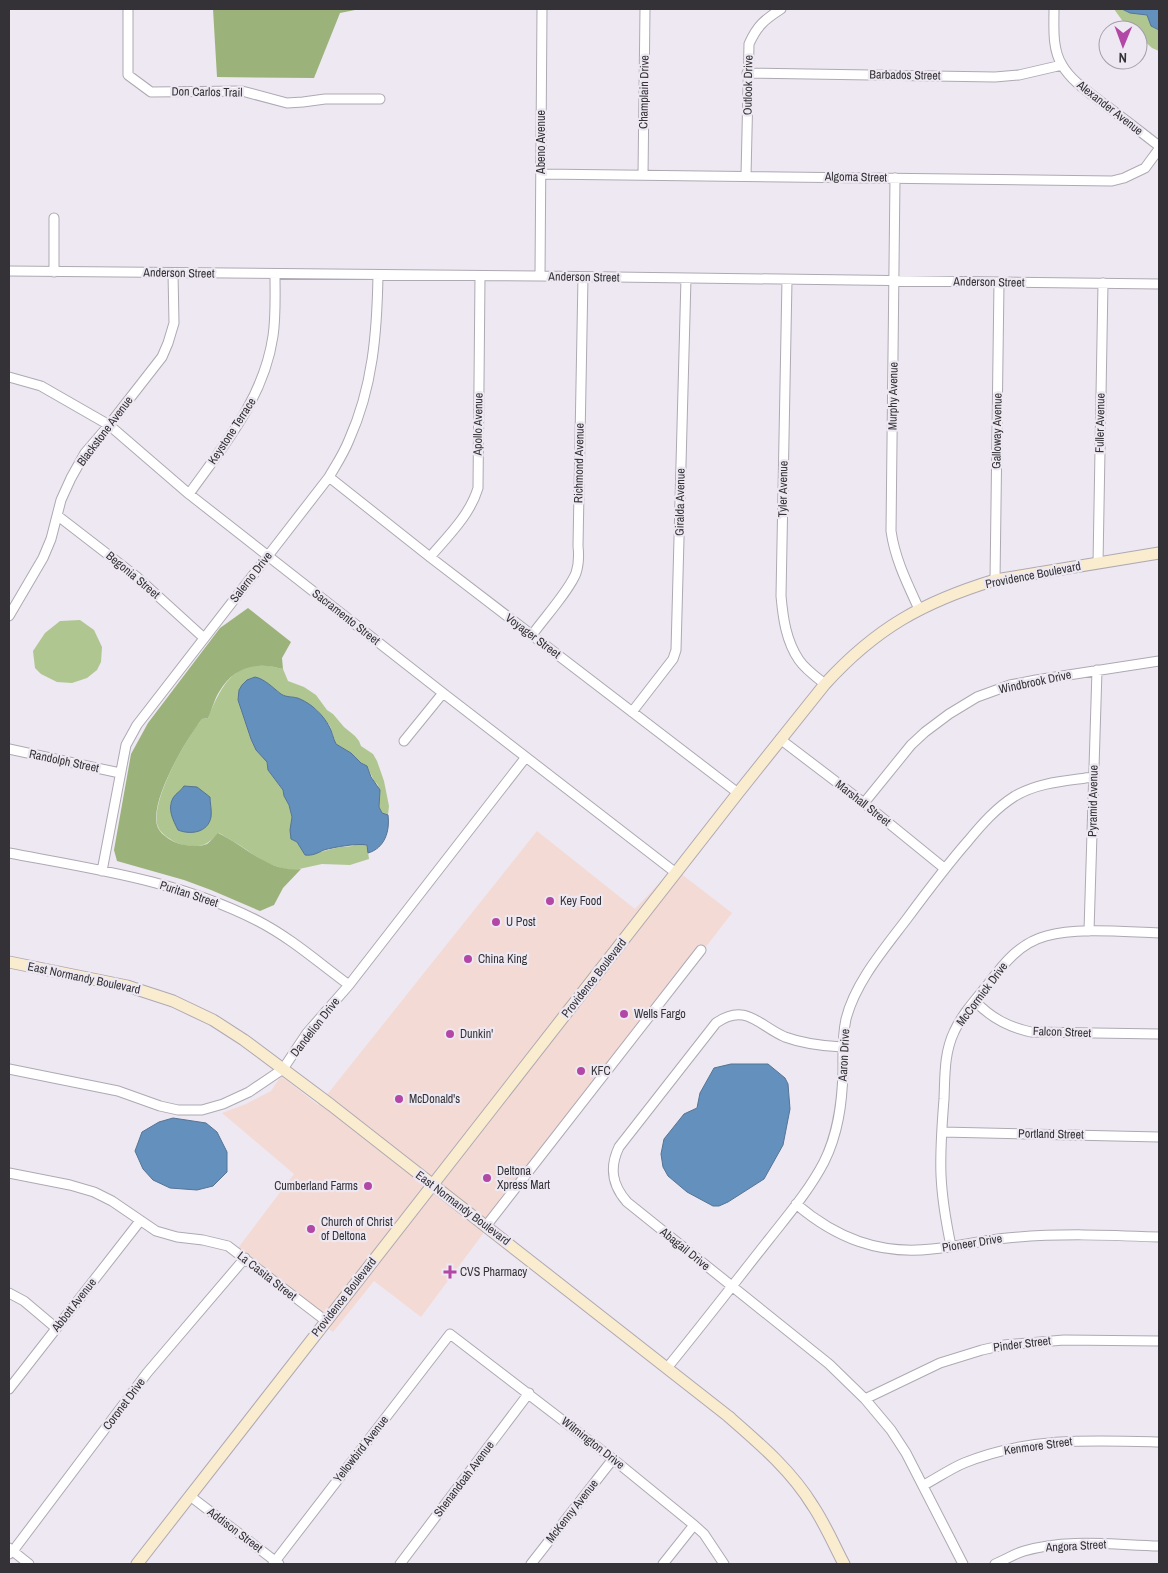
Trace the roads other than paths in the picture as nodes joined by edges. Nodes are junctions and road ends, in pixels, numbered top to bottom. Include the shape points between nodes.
1 (128, 9) edge
2 (542, 9) edge
3 (645, 9) edge
4 (780, 9) edge
5 (1054, 9) edge
6 (1062, 64) junction
7 (747, 73) junction
8 (380, 98) dead end
9 (1159, 148) edge
10 (541, 174) junction
11 (643, 175) junction
12 (746, 176) junction
13 (895, 178) junction
14 (54, 218) dead end
15 (9, 271) edge
16 (54, 272) junction
17 (173, 273) junction
18 (275, 274) junction
19 (378, 275) junction
20 (480, 276) junction
21 (540, 276) junction
22 (583, 277) junction
23 (686, 278) junction
24 (787, 280) junction
25 (894, 280) junction
26 (999, 282) junction
27 (1103, 283) junction
28 (1159, 284) edge
29 (9, 377) edge
30 (109, 425) junction
31 (329, 477) junction
32 (189, 494) junction
33 (58, 516) junction
34 (1159, 553) edge
35 (268, 556) junction
36 (430, 557) junction
37 (1098, 563) junction
38 (995, 580) junction
39 (919, 609) junction
40 (9, 616) edge
41 (532, 635) junction
42 (204, 638) junction
43 (1159, 661) edge
44 (1097, 670) junction
45 (825, 684) junction
46 (443, 693) junction
47 (632, 712) junction
48 (780, 739) junction
49 (404, 741) dead end
50 (9, 749) edge
51 (526, 757) junction
52 (120, 773) junction
53 (1093, 777) junction
54 (738, 793) junction
55 (864, 803) junction
56 (9, 853) edge
57 (944, 868) junction
58 (102, 871) junction
59 (676, 873) junction
60 (1089, 932) junction
61 (1159, 933) edge
62 (701, 950) dead end
63 (9, 962) edge
64 (349, 986) junction
65 (975, 1001) junction
66 (1159, 1034) edge
67 (842, 1047) junction
68 (9, 1069) edge
69 (283, 1069) junction
70 (942, 1132) junction
71 (1159, 1137) edge
72 (9, 1173) edge
73 (433, 1185) junction
74 (796, 1204) junction
75 (140, 1221) junction
76 (486, 1226) junction
77 (1159, 1237) edge
78 (951, 1246) junction
79 (245, 1258) junction
80 (732, 1286) junction
81 (9, 1293) edge
82 (326, 1321) junction
83 (56, 1328) junction
84 (450, 1334) joint
85 (1159, 1341) edge
86 (667, 1368) junction
87 (9, 1389) edge
88 (528, 1393) junction
89 (865, 1399) junction
90 (1159, 1442) edge
91 (613, 1459) junction
92 (924, 1485) junction
93 (190, 1496) junction
94 (694, 1525) junction
95 (1159, 1546) edge
96 (10, 1551) edge
97 (276, 1563) edge
98 (29, 1564) edge
99 (137, 1564) edge
100 (400, 1564) edge
101 (531, 1564) edge
102 (662, 1564) edge
103 (724, 1564) edge
104 (844, 1564) edge
105 (963, 1564) edge
106 (996, 1564) edge

1 - 8 street, Don Carlos Trail via 128,75 151,92 242,91 287,103 325,98
2 - 10 street, Abeno Avenue
3 - 11 street, Champlain Drive
4 - 7 street, Outlook Drive via 755,30 749,44
5 - 6 street, Alexander Avenue via 1054,40
6 - 7 street, Barbados Street via 995,77
6 - 9 street, Alexander Avenue via 1084,89
7 - 12 street, Outlook Drive
9 - 13 street, Algoma Street via 1145,168 1112,181
10 - 11 street, Algoma Street
10 - 21 street, Abeno Avenue
11 - 12 street, Algoma Street
12 - 13 street, Algoma Street
13 - 25 street, Murphy Avenue
14 - 16 street
15 - 16 street, Anderson Street
16 - 17 street, Anderson Street
17 - 18 street, Anderson Street
17 - 30 street, Blackstone Avenue via 174,323 168,343 162,357
18 - 19 street, Anderson Street
18 - 32 street, Keystone Terrace via 274,335 266,369 253,401
19 - 20 street, Anderson Street
19 - 31 street, Salerno Drive via 375,348 368,382 349,441
20 - 21 street, Anderson Street
20 - 36 street, Apollo Avenue via 478,488 468,511
21 - 22 street, Anderson Street
22 - 23 street, Anderson Street
22 - 41 street, Richmond Avenue via 579,559 571,583
23 - 24 street, Anderson Street
23 - 47 street, Giralda Avenue via 676,650 673,659
24 - 25 street, Anderson Street
24 - 45 street, Tyler Avenue via 781,596 790,644 799,661
25 - 26 street, Anderson Street
25 - 39 street, Murphy Avenue via 891,530 899,564
26 - 27 street, Anderson Street
26 - 38 street, Galloway Avenue
27 - 28 street, Anderson Street
27 - 37 street, Fuller Avenue
29 - 30 street, Sacramento Street via 41,386
30 - 32 street, Sacramento Street
30 - 33 street, Blackstone Avenue via 85,453 61,500
31 - 35 street, Salerno Drive
31 - 36 street, Voyager Street
32 - 35 street, Sacramento Street
33 - 40 street, Blackstone Avenue via 43,558
33 - 42 street, Begonia Street via 138,577
34 - 37 main road, Providence Boulevard
35 - 42 street, Salerno Drive
35 - 46 street, Sacramento Street
36 - 41 street, Voyager Street
37 - 38 main road, Providence Boulevard
38 - 39 main road, Providence Boulevard
39 - 45 main road, Providence Boulevard via 867,642
41 - 47 street, Voyager Street
42 - 52 street, Salerno Drive via 137,725 126,746
43 - 44 street, Windbrook Drive
44 - 53 street, Pyramid Avenue
44 - 55 street, Windbrook Drive via 1010,685 977,697 948,714 911,745
45 - 48 main road, Providence Boulevard
46 - 49 street
46 - 51 street, Sacramento Street
47 - 54 street, Voyager Street
48 - 54 main road, Providence Boulevard
48 - 55 street, Marshall Street
50 - 52 street, Randolph Street
51 - 59 street, Sacramento Street
51 - 64 street, Dandelion Drive
52 - 58 street, Salerno Drive
53 - 57 street, Aaron Drive via 1045,783 1018,795 986,819
53 - 60 street, Pyramid Avenue
54 - 59 main road, Providence Boulevard
55 - 57 street, Marshall Street
56 - 58 street, Puritan Street
57 - 67 street, Aaron Drive via 854,997
58 - 64 street, Puritan Street via 171,886 218,902 284,936
59 - 73 main road, Providence Boulevard
60 - 61 street, McCormick Drive
60 - 65 street, McCormick Drive via 1068,931 1045,936 1020,949 1005,962
62 - 76 street
63 - 69 main road, East Normandy Boulevard via 127,986 173,1001 213,1020
64 - 69 street, Dandelion Drive via 307,1033
65 - 66 street, Falcon Street via 1001,1023 1031,1032
65 - 70 street, McCormick Drive via 954,1033 946,1058
67 - 74 street, Aaron Drive via 841,1108 834,1138 823,1164
67 - 80 street, Abagail Drive via 809,1044 784,1036 747,1015 724,1018 716,1023 618,1147 612,1175 619,1194
68 - 69 street, Dandelion Drive via 118,1091 160,1106 202,1110 249,1092
69 - 73 main road, East Normandy Boulevard
70 - 71 street, Portland Street
70 - 78 street, McCormick Drive via 942,1200
72 - 75 street, La Casita Street via 94,1192
73 - 76 main road, East Normandy Boulevard
73 - 82 main road, Providence Boulevard
74 - 78 street, Pioneer Drive via 825,1226 853,1240 887,1249 915,1251
74 - 80 street, Aaron Drive
75 - 79 street, La Casita Street via 177,1238 228,1246
75 - 83 street, Abbott Avenue
76 - 86 main road, East Normandy Boulevard
77 - 78 street, Pioneer Drive via 1067,1234
79 - 82 street, La Casita Street
79 - 96 street, Coronet Drive via 147,1373
80 - 86 street, Aaron Drive
80 - 89 street, Abagail Drive via 829,1364
81 - 83 street via 24,1301
82 - 93 main road, Providence Boulevard
83 - 87 street, Abbott Avenue
84 - 88 street, Wilmington Drive
84 - 97 street, Yellowbird Avenue
85 - 89 street, Pinder Street via 1064,1340 1004,1345 940,1363
86 - 104 main road, East Normandy Boulevard via 728,1416 788,1473 814,1506
88 - 91 street, Wilmington Drive
88 - 100 street, Shenandoah Avenue
89 - 92 street, Abagail Drive via 891,1430
90 - 92 street, Kenmore Street via 1074,1440 1008,1448 963,1464
91 - 94 street, Wilmington Drive
91 - 101 street, McKenny Avenue
92 - 105 street, Abagail Drive
93 - 97 street, Addison Street
93 - 99 main road, Providence Boulevard
94 - 102 street
94 - 103 street, Wilmington Drive
95 - 106 street, Angora Street via 1052,1545 1023,1552
96 - 98 street

